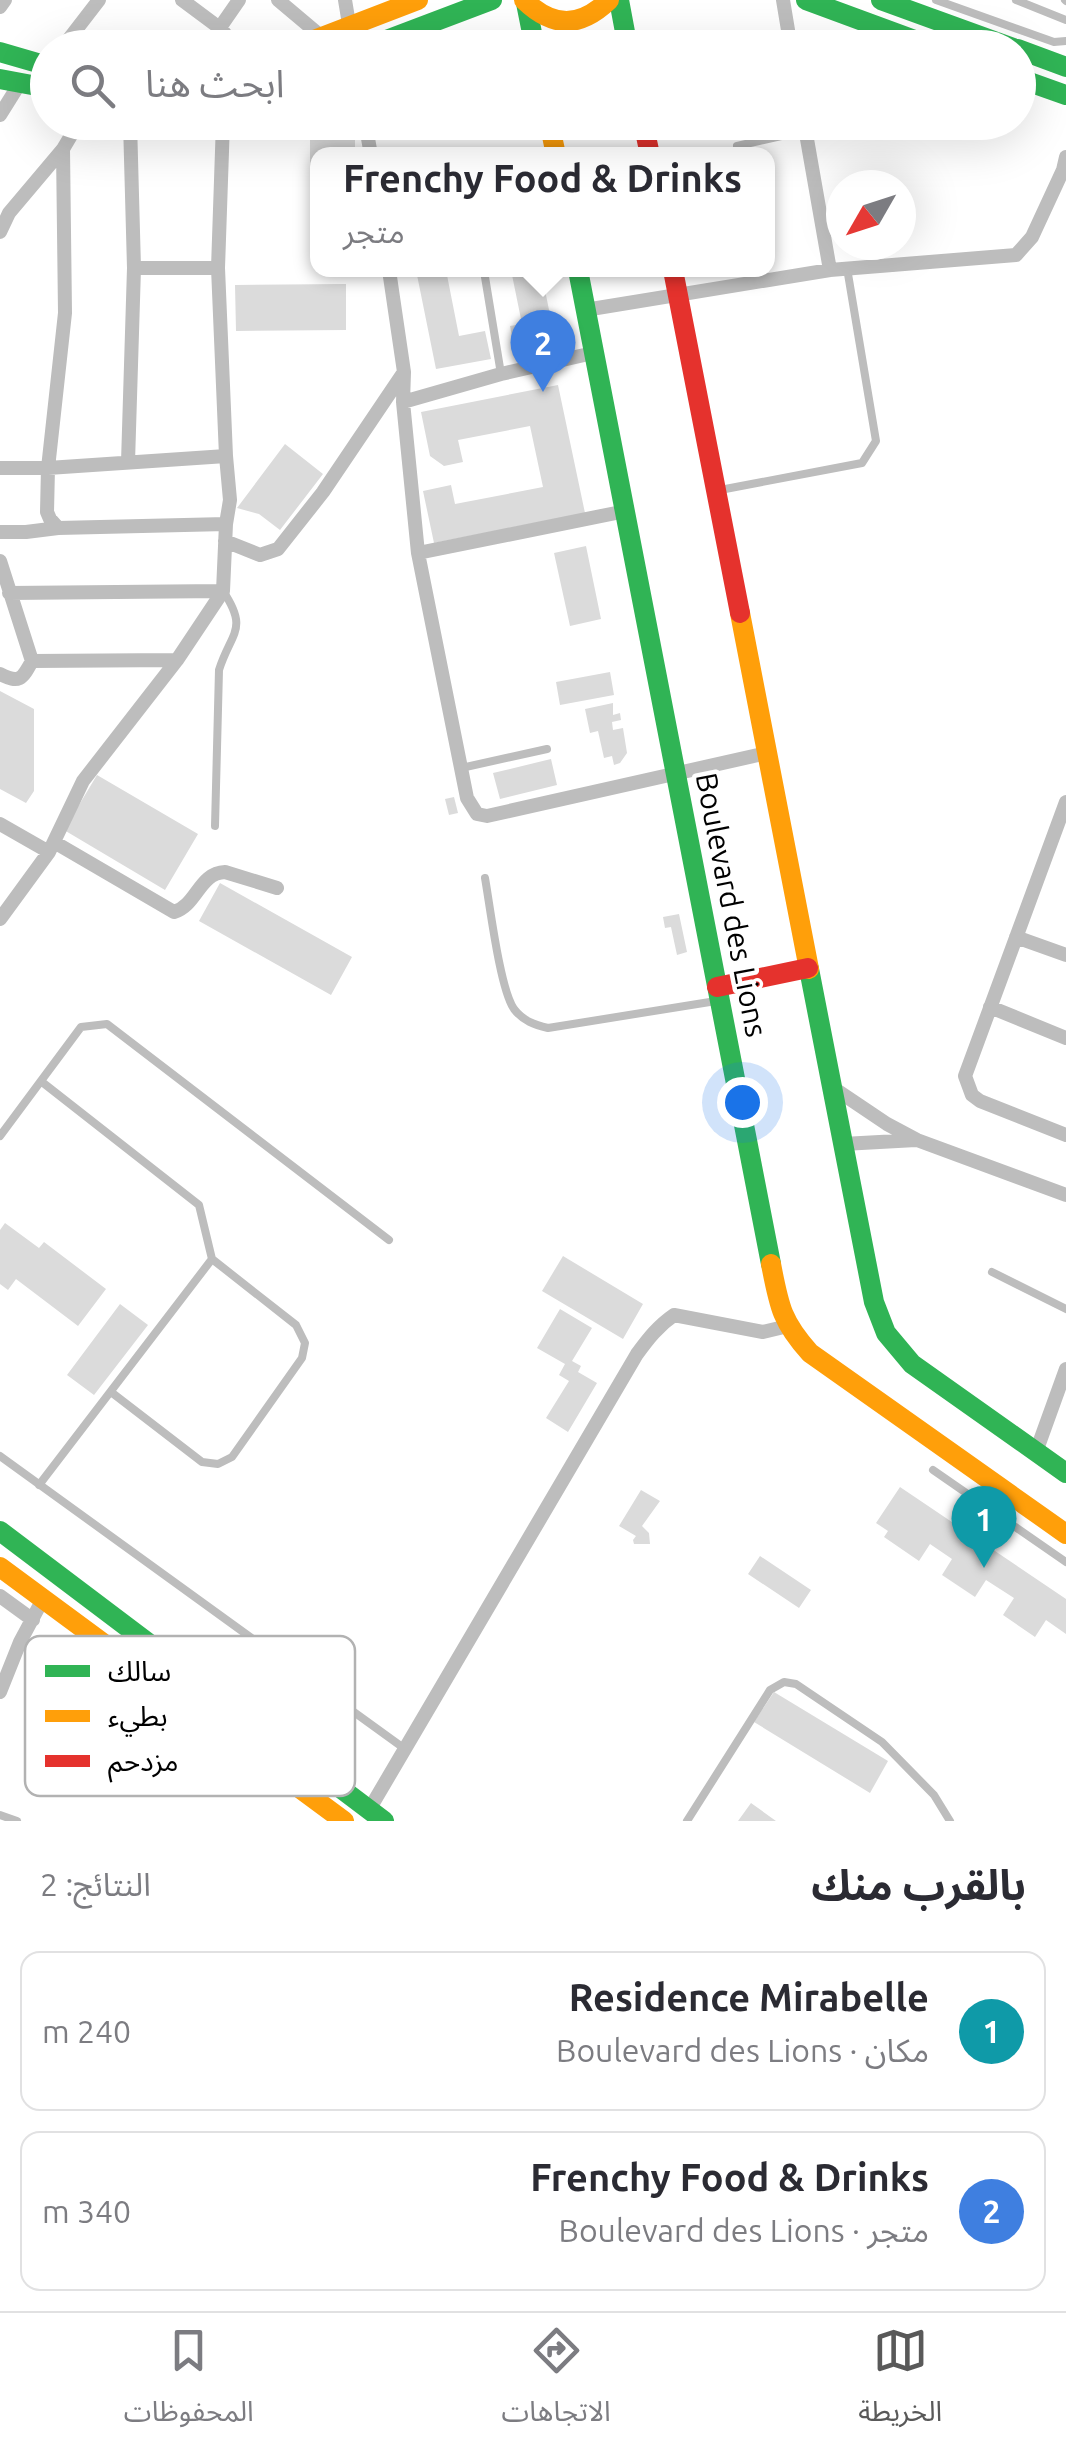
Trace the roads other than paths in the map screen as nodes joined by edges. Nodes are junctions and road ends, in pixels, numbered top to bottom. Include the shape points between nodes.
1 (5, 0) edge
2 (99, 0) edge
3 (182, 0) edge
4 (239, 0) edge
5 (278, 0) edge
6 (345, 0) edge
7 (418, 0) edge
8 (492, 0) edge
9 (609, 0) edge
10 (618, 0) edge
11 (783, 0) edge
12 (806, 0) edge
13 (881, 0) edge
14 (936, 0) edge
15 (1016, 0) edge
16 (525, 2) edge
17 (0, 7) edge
18 (1066, 20) edge
19 (221, 29) joint
20 (76, 30) edge
21 (314, 30) edge
22 (350, 30) edge
23 (364, 30) edge
24 (413, 30) edge
25 (531, 30) edge
26 (624, 30) edge
27 (788, 30) edge
28 (887, 30) edge
29 (965, 30) edge
30 (1020, 30) edge
31 (1036, 36) edge
32 (1066, 41) edge
33 (0, 52) edge
34 (1036, 55) edge
35 (30, 61) edge
36 (1066, 66) edge
37 (10, 81) edge
38 (1036, 84) edge
39 (1066, 95) edge
40 (0, 116) edge
41 (68, 140) edge
42 (130, 140) edge
43 (222, 140) edge
44 (758, 140) edge
45 (807, 140) edge
46 (737, 146) dead end
47 (63, 149) junction
48 (1066, 157) edge
49 (0, 232) edge
50 (134, 268) junction
51 (218, 268) junction
52 (847, 268) junction
53 (830, 270) junction
54 (390, 277) edge
55 (485, 277) dead end
56 (579, 277) edge
57 (674, 277) edge
58 (678, 294) junction
59 (586, 310) junction
60 (593, 353) junction
61 (404, 372) junction
62 (501, 374) junction
63 (403, 402) junction
64 (226, 456) junction
65 (128, 462) junction
66 (0, 468) edge
67 (48, 468) junction
68 (716, 491) junction
69 (626, 511) junction
70 (226, 524) junction
71 (58, 528) junction
72 (0, 532) edge
73 (225, 541) junction
74 (418, 553) junction
75 (0, 561) edge
76 (223, 590) junction
77 (9, 593) junction
78 (32, 660) junction
79 (177, 660) junction
80 (0, 674) edge
81 (546, 749) dead end
82 (766, 753) junction
83 (461, 768) junction
84 (676, 773) junction
85 (1066, 802) edge
86 (0, 824) edge
87 (215, 826) dead end
88 (51, 847) junction
89 (485, 878) dead end
90 (277, 888) dead end
91 (0, 919) edge
92 (1016, 937) junction
93 (1066, 956) edge
94 (808, 968) junction
95 (717, 994) junction
96 (990, 1007) junction
97 (1066, 1038) edge
98 (42, 1082) junction
99 (831, 1086) junction
100 (1066, 1135) edge
101 (0, 1136) edge
102 (917, 1140) junction
103 (842, 1144) junction
104 (1066, 1196) edge
105 (389, 1240) dead end
106 (212, 1259) junction
107 (992, 1272) dead end
108 (1066, 1309) edge
109 (788, 1326) junction
110 (1066, 1369) edge
111 (111, 1392) junction
112 (1036, 1452) junction
113 (0, 1456) edge
114 (972, 1468) junction
115 (932, 1470) dead end
116 (1066, 1472) edge
117 (40, 1485) junction
118 (959, 1488) junction
119 (1033, 1510) junction
120 (0, 1531) edge
121 (1021, 1531) junction
122 (1066, 1534) edge
123 (1066, 1562) edge
124 (0, 1566) edge
125 (0, 1596) edge
126 (43, 1599) junction
127 (32, 1620) junction
128 (93, 1636) edge
129 (139, 1636) edge
130 (250, 1636) edge
131 (5, 1662) edge
132 (0, 1692) edge
133 (355, 1712) edge
134 (405, 1748) junction
135 (310, 1796) edge
136 (351, 1796) edge
137 (0, 1815) edge
138 (377, 1816) edge
139 (17, 1821) edge
140 (344, 1821) edge
141 (687, 1821) edge
142 (950, 1821) edge

1 - 17 street
2 - 20 street
3 - 19 street
4 - 19 street
5 - 21 street
6 - 22 street
7 - 23 main road
8 - 24 main road
9 - 16 main road via 571,22 542,16
10 - 26 main road
11 - 27 street
12 - 28 main road
13 - 29 main road
14 - 30 lane
15 - 18 lane
16 - 25 main road
31 - 32 lane
33 - 35 main road
34 - 36 main road
37 - 40 street
38 - 39 main road
41 - 47 street
42 - 50 street
43 - 51 street
44 - 46 lane
45 - 53 street
47 - 49 street
47 - 67 street via 64,313
48 - 52 street via 1032,237 1016,254
50 - 51 street
50 - 65 street
51 - 64 street
52 - 53 street
52 - 68 lane via 876,441 870,454 862,463
53 - 58 street
54 - 61 street
55 - 62 lane
56 - 59 main road, Boulevard des Lions
57 - 58 main road
58 - 59 street
58 - 68 main road
59 - 60 main road, Boulevard des Lions
60 - 62 street
60 - 69 main road, Boulevard des Lions
61 - 63 street
61 - 73 street via 278,548 260,555
62 - 63 street
63 - 74 street
64 - 65 street
64 - 70 street
65 - 67 street
66 - 67 street
67 - 71 street via 47,512
68 - 82 main road
69 - 74 street
69 - 84 main road, Boulevard des Lions
70 - 71 street
70 - 73 street
71 - 72 street
73 - 76 street
74 - 83 street
75 - 77 street
76 - 77 street
76 - 79 street
76 - 87 lane via 238,620 218,670
77 - 78 street
78 - 79 street
78 - 80 street via 18,680
79 - 88 street via 83,781
81 - 83 lane
82 - 84 street
82 - 94 main road
83 - 84 street via 467,798 486,816
84 - 95 main road, Boulevard des Lions
85 - 92 street
86 - 88 street
88 - 90 street via 174,912 216,872
88 - 91 street
89 - 95 lane via 508,995 534,1025 548,1028
92 - 93 street
92 - 96 street
94 - 95 main road
94 - 99 main road
95 - 109 main road, Boulevard des Lions
96 - 97 street
96 - 100 street via 965,1076 968,1087 980,1101
98 - 101 lane
98 - 105 lane via 81,1028 107,1024
98 - 106 lane via 199,1205
99 - 102 street
99 - 103 main road
102 - 103 street
102 - 104 street
103 - 112 main road via 886,1333 912,1364
106 - 111 lane
106 - 111 lane via 296,1325 306,1343 232,1457 202,1462
107 - 108 lane
109 - 114 main road, Boulevard des Lions via 810,1353
109 - 134 street via 763,1332 674,1316 650,1335
110 - 112 street
111 - 117 lane
112 - 116 main road
113 - 117 lane
114 - 118 lane
114 - 119 main road, Boulevard des Lions
115 - 118 lane
117 - 130 lane
118 - 121 lane
119 - 121 lane
119 - 122 main road, Boulevard des Lions
120 - 129 main road
121 - 123 lane
124 - 126 main road
125 - 127 street
126 - 127 street
126 - 128 main road
127 - 131 street
131 - 132 street
133 - 134 lane
134 - 138 street
135 - 140 main road
136 - 138 main road
137 - 139 lane
141 - 142 lane via 770,1690 784,1682 882,1742

